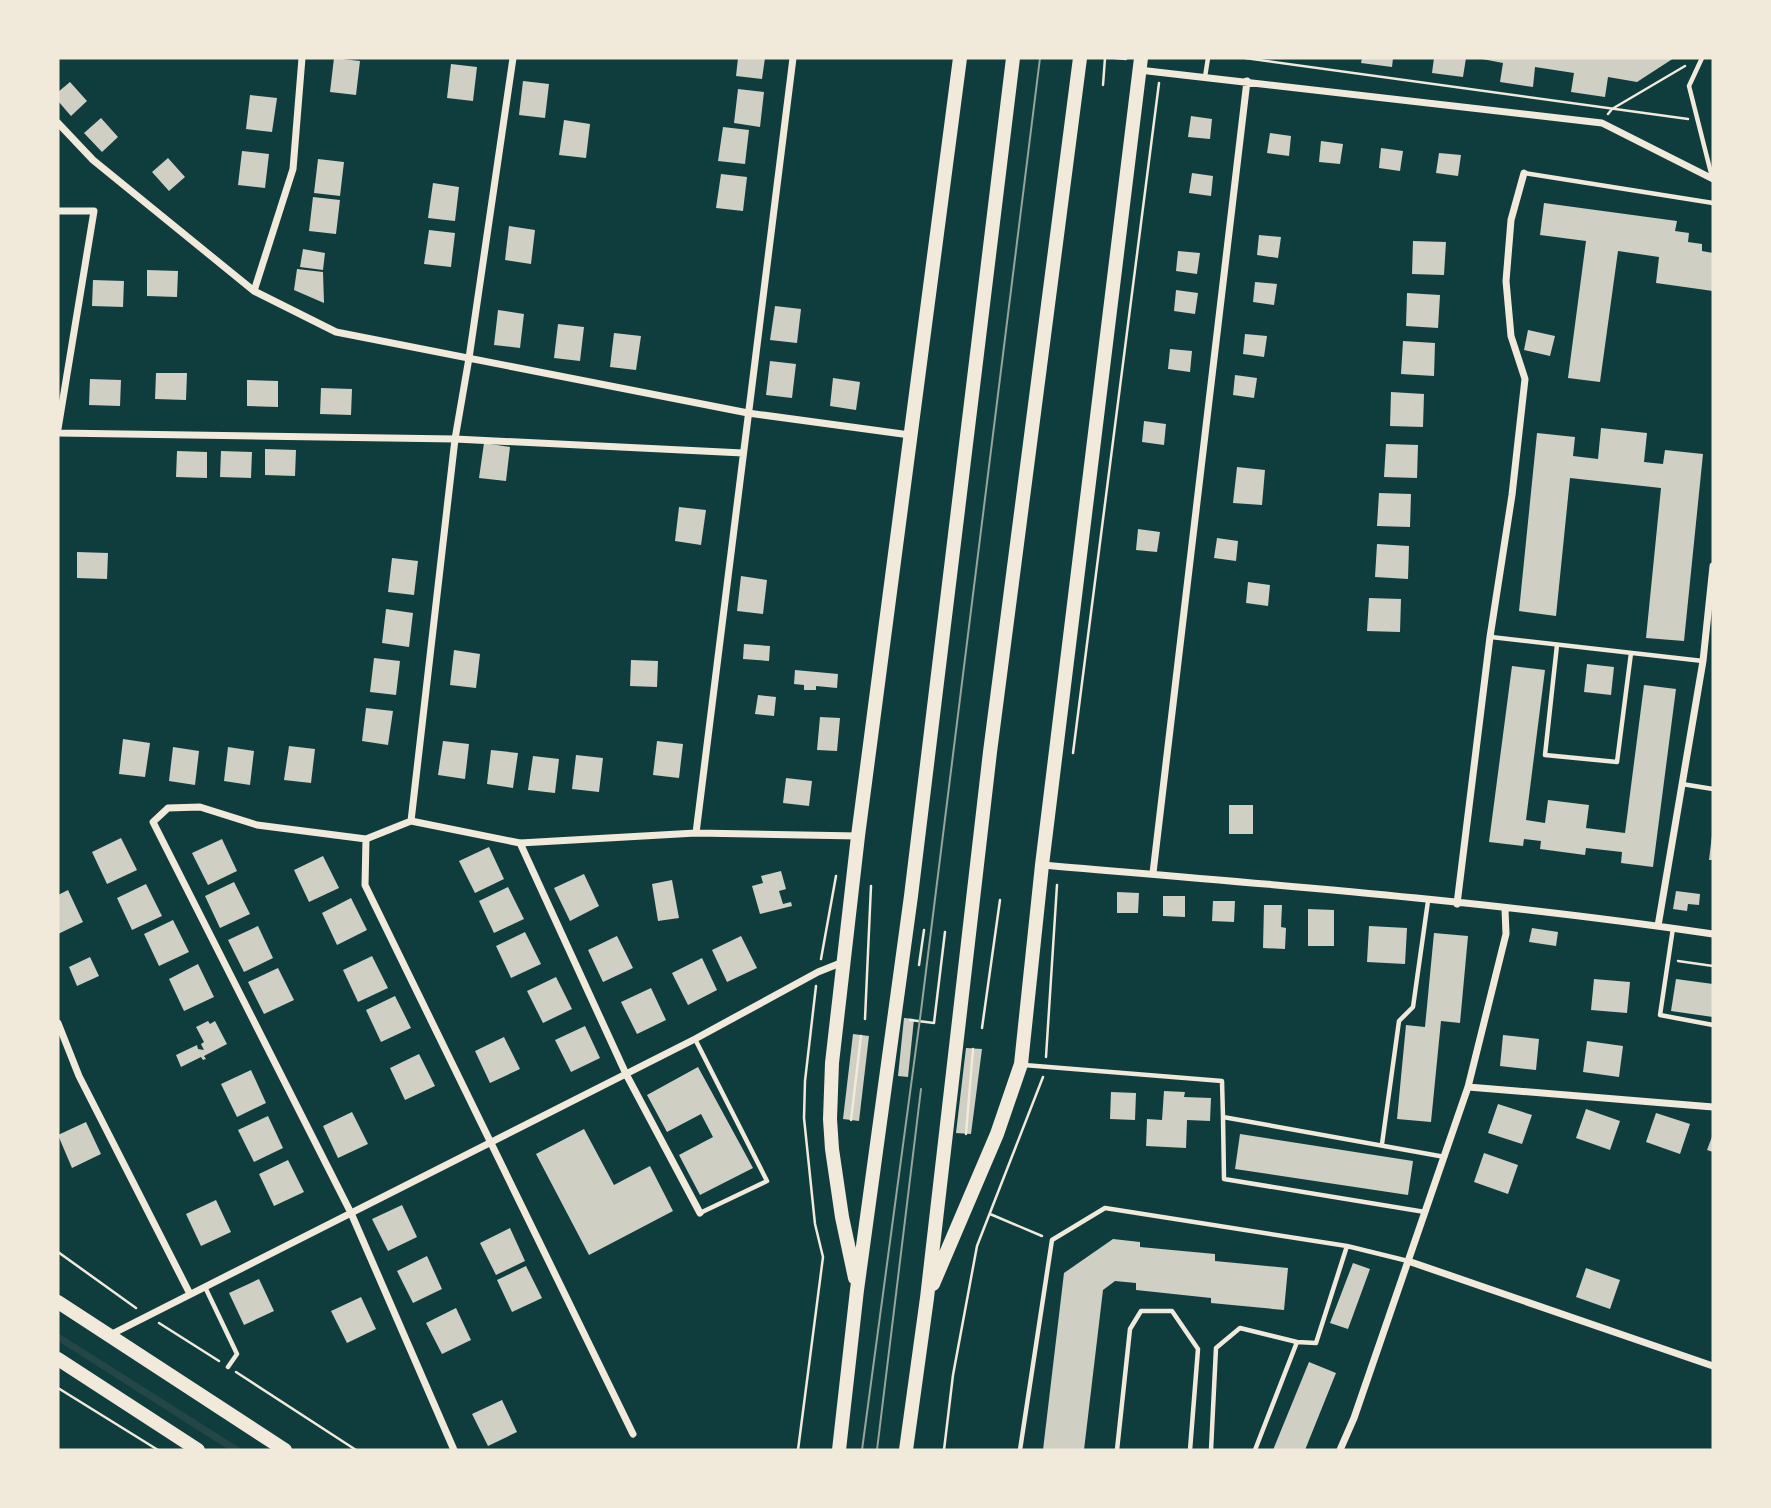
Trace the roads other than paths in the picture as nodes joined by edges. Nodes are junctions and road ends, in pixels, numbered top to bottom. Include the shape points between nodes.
1 (302, 58) edge
2 (513, 58) edge
3 (793, 58) edge
4 (960, 58) edge
5 (1013, 58) edge
6 (1080, 58) edge
7 (1208, 58) edge
8 (1702, 58) edge
9 (1140, 64) edge
10 (1205, 76) junction
11 (1247, 81) junction
12 (58, 123) edge
13 (1524, 173) joint
14 (1713, 178) edge
15 (1713, 203) edge
16 (58, 211) edge
17 (254, 291) junction
18 (469, 358) junction
19 (748, 413) junction
20 (58, 431) edge
21 (910, 435) junction
22 (455, 439) junction
23 (743, 453) junction
24 (1713, 566) edge
25 (1713, 579) edge
26 (1490, 637) junction
27 (1557, 645) junction
28 (1631, 653) junction
29 (1703, 662) junction
30 (1682, 785) junction
31 (1713, 789) edge
32 (411, 821) junction
33 (696, 833) junction
34 (858, 836) junction
35 (366, 839) junction
36 (520, 843) junction
37 (1042, 865) junction
38 (1153, 873) junction
39 (1428, 901) junction
40 (1457, 904) junction
41 (1505, 909) junction
42 (1658, 926) junction
43 (1673, 928) junction
44 (1713, 934) edge
45 (843, 962) junction
46 (58, 1023) edge
47 (1713, 1025) edge
48 (695, 1039) junction
49 (1021, 1065) junction
50 (626, 1074) junction
51 (1468, 1087) junction
52 (1713, 1107) edge
53 (1223, 1117) junction
54 (490, 1143) junction
55 (1382, 1144) junction
56 (1446, 1157) junction
57 (1426, 1212) junction
58 (351, 1213) junction
59 (701, 1213) joint
60 (1347, 1246) junction
61 (1408, 1261) junction
62 (205, 1287) junction
63 (857, 1290) junction
64 (190, 1294) junction
65 (927, 1298) junction
66 (58, 1302) edge
67 (109, 1335) junction
68 (1297, 1342) junction
69 (59, 1362) edge
70 (1713, 1366) edge
71 (228, 1367) road end
72 (633, 1434) dead end
73 (198, 1450) edge
74 (285, 1450) edge
75 (454, 1450) edge
76 (839, 1450) edge
77 (906, 1450) edge
78 (1020, 1450) edge
79 (1117, 1450) edge
80 (1190, 1450) edge
81 (1210, 1450) edge
82 (1255, 1450) edge
83 (1340, 1450) edge

1 - 17 street via 293,169
2 - 18 street
3 - 19 street
4 - 21 main road
5 - 63 main road via 911,896
6 - 65 main road via 990,752
7 - 10 lane
8 - 14 lane via 1689,86
9 - 10 street
9 - 37 main road
10 - 11 street
11 - 14 street via 1602,123
11 - 38 street
12 - 17 street via 93,160
13 - 15 lane
13 - 26 street via 1511,220 1506,281 1511,336 1525,379
16 - 20 street via 94,212
17 - 18 street via 336,332
18 - 19 street
18 - 22 street
19 - 21 street
19 - 23 street
20 - 22 street
21 - 34 main road
22 - 23 street
22 - 32 street
23 - 33 street
24 - 25 street
25 - 29 street
26 - 27 lane
26 - 40 street
27 - 28 lane
27 - 28 lane via 1545,755 1617,762
28 - 29 lane
29 - 30 street
30 - 31 lane
30 - 42 street
32 - 35 street
32 - 36 street
33 - 34 street
33 - 36 street
34 - 45 main road
35 - 54 street via 365,885
35 - 58 street via 257,825 200,807 168,808 152,822
36 - 50 street
37 - 38 street
37 - 49 main road
38 - 39 street
39 - 40 street
39 - 55 lane via 1413,1007 1399,1021
40 - 41 street
41 - 42 street
41 - 51 street via 1506,934
42 - 43 street
43 - 44 street
43 - 47 lane via 1660,1015
45 - 48 street
45 - 63 main road via 830,1119
46 - 64 street via 79,1076
48 - 50 street
48 - 59 lane via 767,1181
49 - 53 lane via 1223,1081
49 - 65 main road via 997,1134
50 - 54 street
50 - 59 street
51 - 52 street
51 - 56 street
53 - 55 lane
53 - 57 lane via 1224,1179
54 - 58 street
54 - 72 street
55 - 56 lane
56 - 57 street
57 - 61 street
58 - 62 street
58 - 75 street
60 - 61 lane
60 - 68 lane via 1315,1343
60 - 78 lane via 1105,1208 1052,1240
61 - 70 street
61 - 83 street
62 - 64 street
62 - 71 lane via 237,1354
63 - 76 main road
64 - 67 street
65 - 77 main road
66 - 67 main road
67 - 74 main road
68 - 81 lane via 1240,1328 1216,1348
68 - 82 lane
69 - 73 main road
79 - 80 lane via 1130,1329 1141,1311 1172,1311 1198,1349

